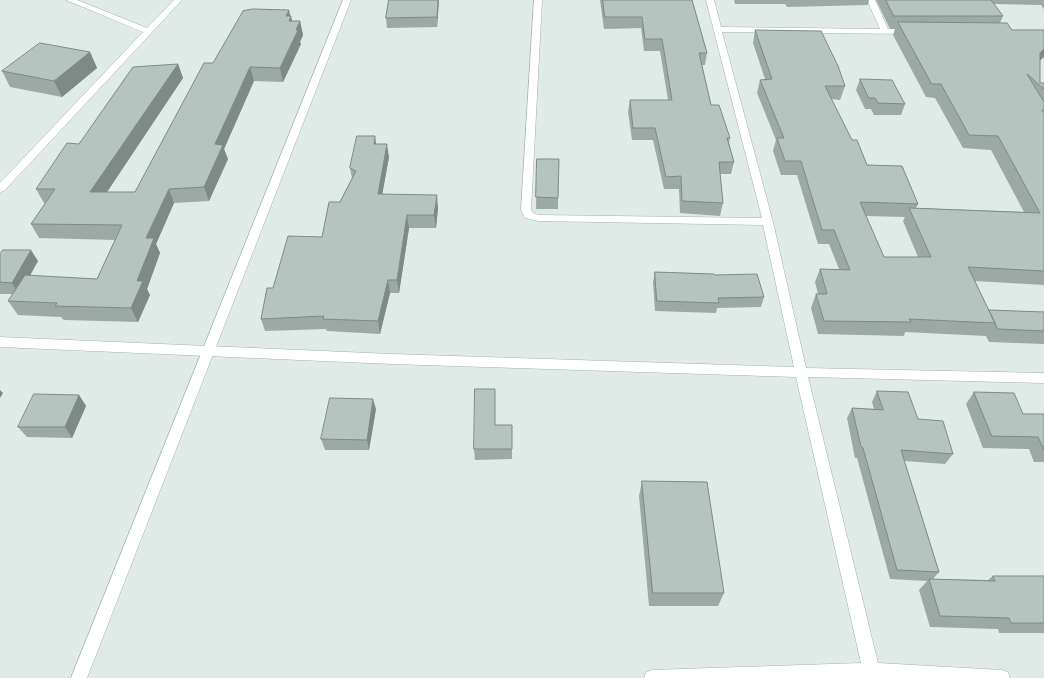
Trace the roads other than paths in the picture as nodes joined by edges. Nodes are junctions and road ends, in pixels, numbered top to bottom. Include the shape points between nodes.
1 (70, 0) edge
2 (178, 0) edge
3 (347, 0) edge
4 (538, 0) edge
5 (710, 0) edge
6 (871, 0) edge
7 (718, 29) junction
8 (149, 32) junction
9 (885, 32) junction
10 (917, 32) edge
11 (0, 189) edge
12 (768, 222) junction
13 (0, 342) edge
14 (207, 352) junction
15 (801, 373) junction
16 (1044, 378) edge
17 (872, 675) edge
18 (79, 678) edge
19 (652, 678) edge
20 (1002, 678) edge

1 - 8 street
2 - 8 street
3 - 14 street
4 - 12 street via 526,210 529,216
5 - 7 street
6 - 9 street
7 - 9 street
7 - 12 street
8 - 11 street
9 - 10 street
12 - 15 street
13 - 14 street
14 - 15 street
14 - 18 street
15 - 16 street
15 - 17 street
17 - 19 street
17 - 20 street

